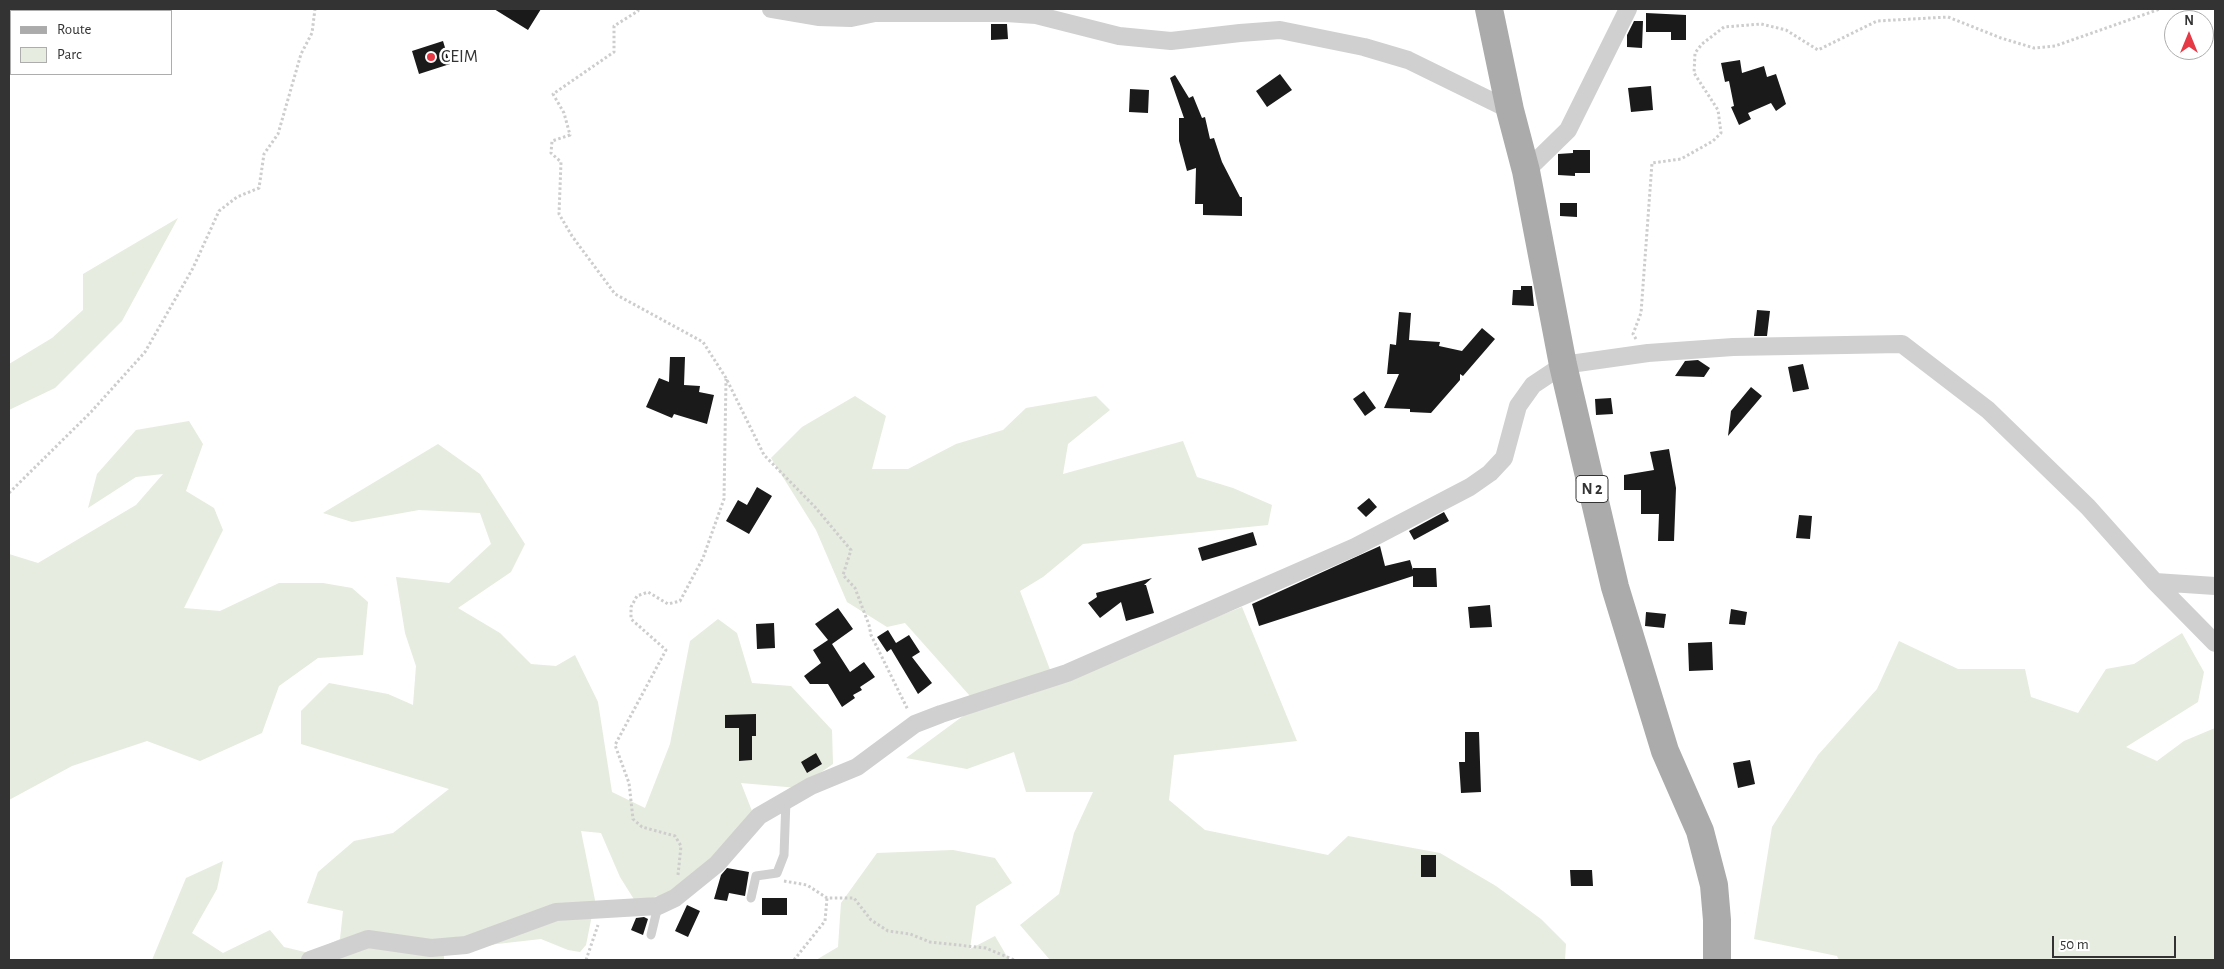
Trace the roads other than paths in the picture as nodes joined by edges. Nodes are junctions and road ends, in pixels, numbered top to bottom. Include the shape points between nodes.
1 (771, 9) edge
2 (1489, 9) edge
3 (1628, 9) edge
4 (1510, 110) junction
5 (1526, 171) junction
6 (1563, 366) junction
7 (2156, 582) junction
8 (2215, 586) edge
9 (2215, 643) edge
10 (786, 800) junction
11 (751, 898) dead end
12 (658, 906) junction
13 (651, 935) dead end
14 (310, 960) edge
15 (1717, 960) edge

1 - 4 street via 818,17 851,18 875,12 1036,15 1119,36 1171,41 1280,30 1364,46 1408,60
2 - 4 main road, N 2
3 - 5 street via 1568,130
4 - 5 main road, N 2
5 - 6 main road, N 2
6 - 7 street via 1648,353 1743,346 1902,344 1988,410 2088,507
6 - 10 street via 1533,385 1518,406 1504,458 1470,487 1355,547 1076,669 915,724 857,767
6 - 15 main road, N 2 via 1620,606 1665,751 1700,831 1714,885
7 - 8 street
7 - 9 street
10 - 11 lane via 784,855 777,873 756,876
10 - 12 street via 759,816 717,864 675,898
12 - 13 lane
12 - 14 street via 556,912 466,945 431,948 368,939

